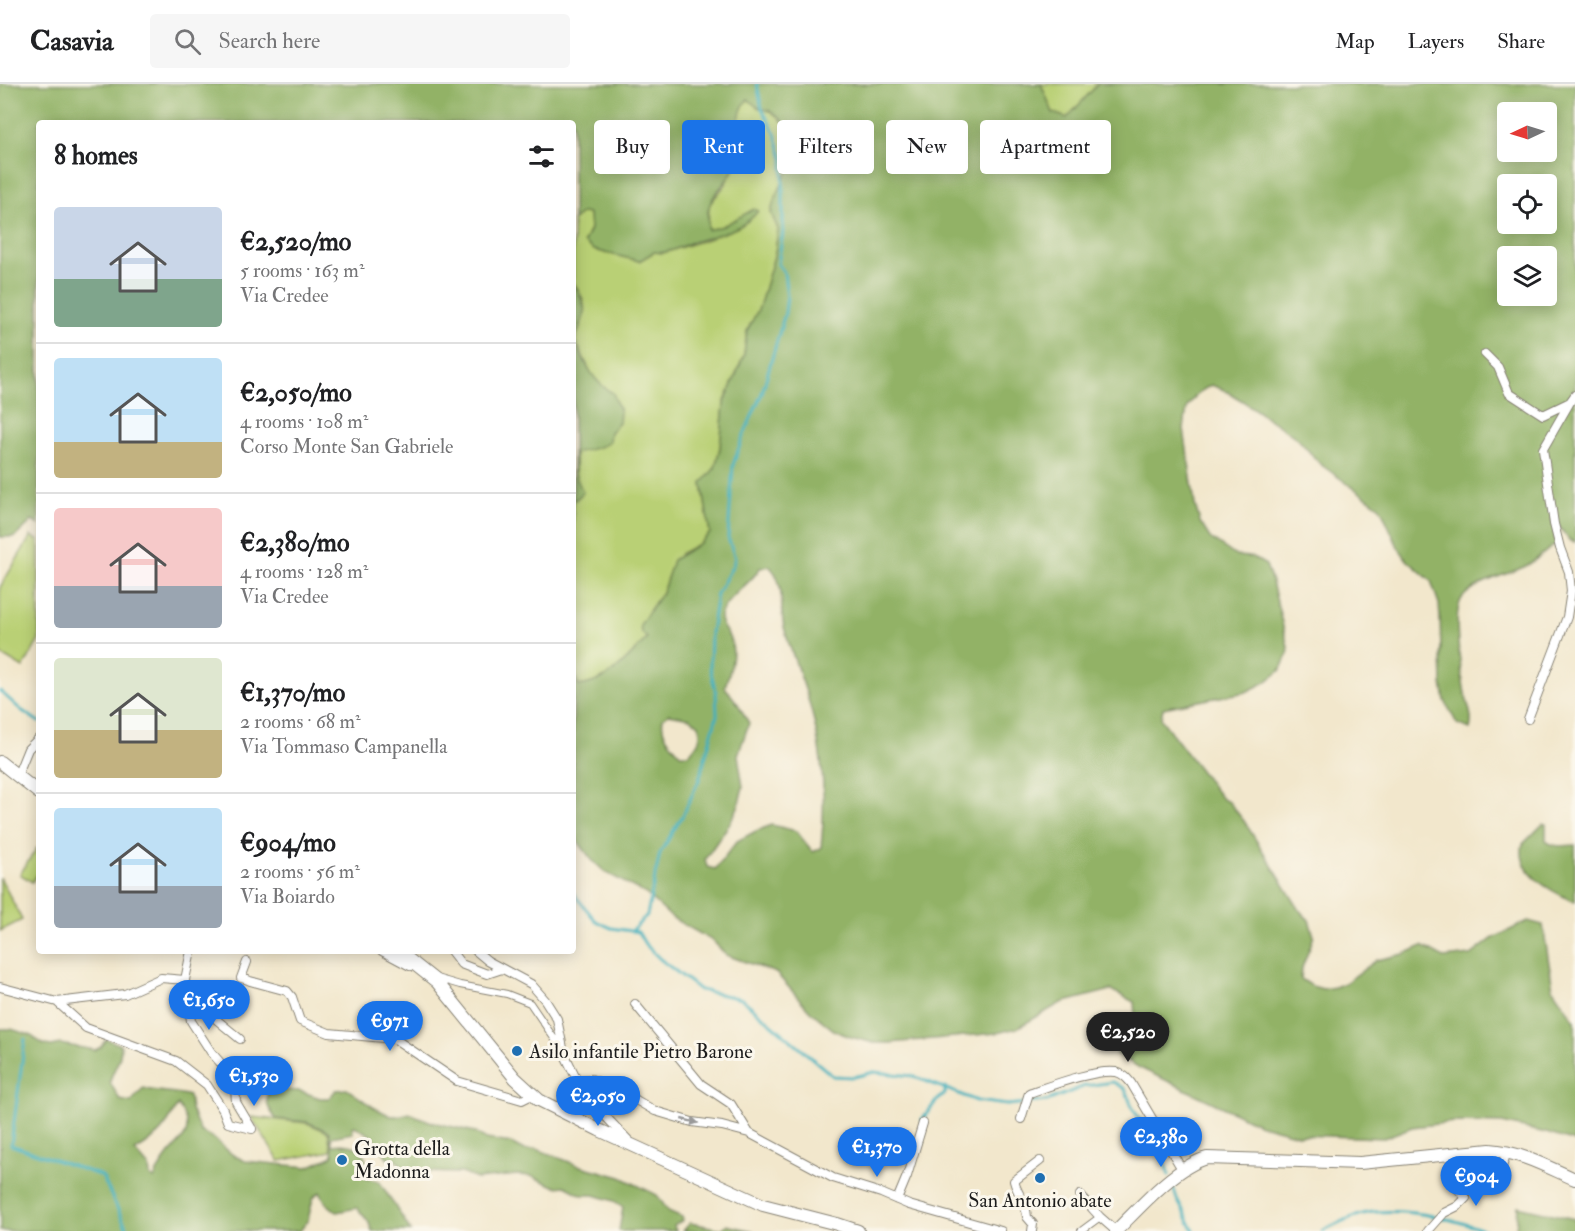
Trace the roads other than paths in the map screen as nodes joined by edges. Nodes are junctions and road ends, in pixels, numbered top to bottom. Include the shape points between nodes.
1 (1485, 354) dead end
2 (1573, 398) edge
3 (1528, 719) dead end
4 (36, 741) edge
5 (0, 762) edge
6 (17, 776) junction
7 (36, 791) edge
8 (189, 954) edge
9 (388, 954) edge
10 (402, 954) edge
11 (454, 954) edge
12 (479, 954) edge
13 (247, 962) dead end
14 (501, 969) junction
15 (428, 975) junction
16 (184, 980) junction
17 (0, 987) edge
18 (57, 1002) junction
19 (189, 1002) junction
20 (635, 1004) dead end
21 (240, 1039) dead end
22 (564, 1053) junction
23 (577, 1080) junction
24 (582, 1091) junction
25 (532, 1095) junction
26 (554, 1108) junction
27 (1022, 1115) dead end
28 (923, 1123) dead end
29 (749, 1133) junction
30 (635, 1147) junction
31 (1507, 1151) junction
32 (1040, 1161) dead end
33 (1183, 1171) junction
34 (1484, 1172) dead end
35 (1575, 1179) edge
36 (1458, 1189) dead end
37 (1080, 1195) dead end
38 (897, 1200) junction
39 (1100, 1217) junction
40 (858, 1231) edge
41 (1001, 1231) edge
42 (1032, 1231) edge
43 (1081, 1231) edge
44 (1116, 1231) edge
45 (1428, 1231) edge

1 - 2 street via 1498,367 1509,393 1543,415
2 - 3 street via 1543,449 1554,524 1569,572 1567,616
4 - 6 street via 28,749
5 - 6 main road
6 - 7 main road
8 - 16 street
9 - 15 street
10 - 15 main road
11 - 14 street via 461,964 487,974
12 - 14 street
13 - 25 street via 246,980 287,991 300,1021 313,1028 395,1039 457,1081 522,1100
14 - 22 street via 531,984 545,1000 557,1019
15 - 22 street via 507,993 530,1004
15 - 25 main road
16 - 18 street via 161,978 125,994
16 - 19 street
17 - 18 street
18 - 19 street via 86,1028 176,1061 207,1086 228,1123 252,1129 236,1102 227,1070 191,1021
19 - 21 street via 206,1002 217,1020
20 - 29 street via 701,1084 731,1104
22 - 23 street
23 - 24 street
23 -> 29 street via 591,1079 645,1106 692,1122
24 - 26 street
24 - 30 street
25 - 26 main road
26 - 30 main road
27 - 33 street via 1029,1093 1107,1072 1126,1076
28 - 38 street
29 - 38 street via 833,1178
30 - 40 main road via 769,1208
31 - 33 main road via 1360,1163 1214,1157 1200,1160
31 - 34 street via 1502,1167
31 - 35 main road
32 - 42 street via 1014,1181 1026,1203
33 - 44 main road
36 - 45 street via 1466,1197
37 - 39 street
38 - 41 street
39 - 43 street
39 - 44 street

